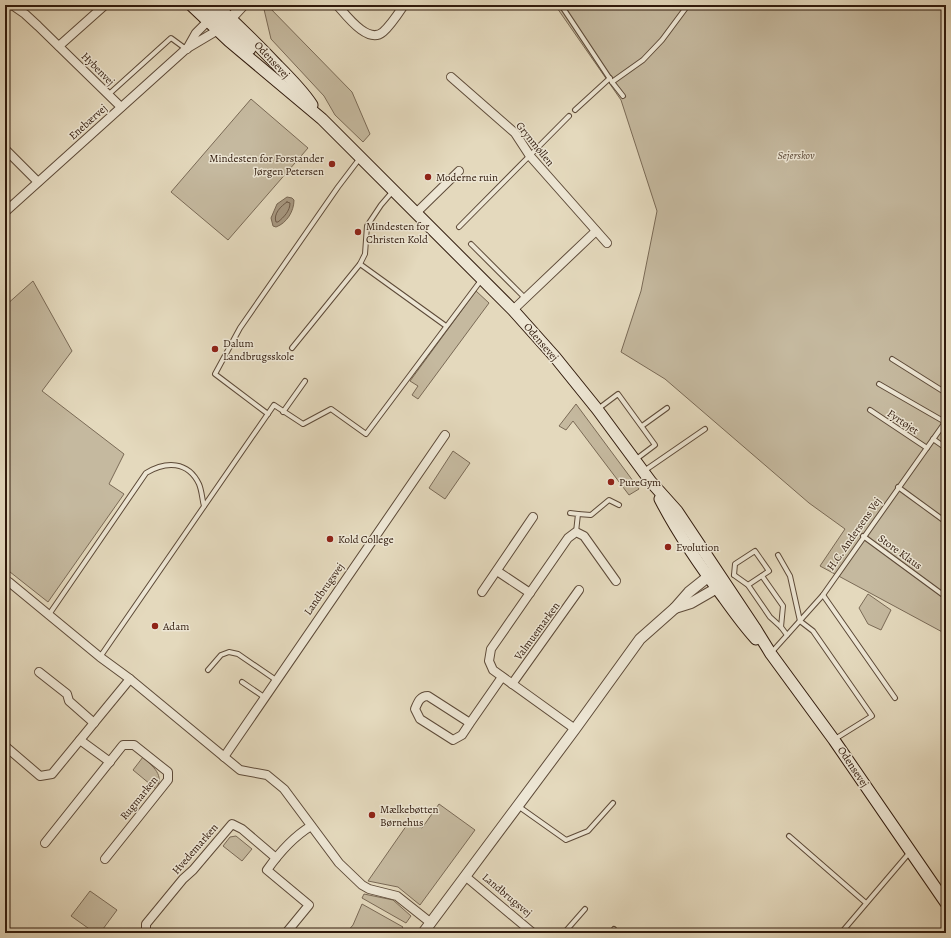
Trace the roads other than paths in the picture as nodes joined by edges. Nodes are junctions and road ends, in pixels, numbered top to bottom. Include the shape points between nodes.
1 (12, 5) edge
2 (105, 5) edge
3 (192, 5) edge
4 (203, 5) edge
5 (243, 5) edge
6 (337, 5) edge
7 (404, 5) edge
8 (561, 5) edge
9 (688, 5) edge
10 (216, 11) edge
11 (224, 24) junction
12 (59, 46) junction
13 (186, 49) junction
14 (451, 77) dead end
15 (611, 80) junction
16 (108, 95) junction
17 (624, 96) dead end
18 (121, 108) junction
19 (575, 110) dead end
20 (569, 116) dead end
21 (322, 119) junction
22 (5, 149) edge
23 (530, 156) junction
24 (360, 157) junction
25 (459, 170) dead end
26 (38, 182) junction
27 (394, 191) junction
28 (5, 212) edge
29 (416, 213) junction
30 (459, 227) dead end
31 (596, 231) junction
32 (471, 244) dead end
33 (608, 244) dead end
34 (360, 264) junction
35 (482, 279) junction
36 (525, 299) junction
37 (513, 310) junction
38 (446, 326) junction
39 (292, 348) dead end
40 (892, 359) dead end
41 (305, 381) dead end
42 (879, 384) dead end
43 (946, 393) edge
44 (667, 408) dead end
45 (597, 409) junction
46 (870, 410) dead end
47 (283, 412) junction
48 (268, 414) junction
49 (945, 422) edge
50 (642, 426) junction
51 (705, 429) dead end
52 (445, 435) dead end
53 (933, 439) junction
54 (927, 448) junction
55 (946, 448) edge
56 (635, 460) junction
57 (644, 471) junction
58 (898, 487) junction
59 (619, 505) dead end
60 (204, 506) junction
61 (570, 513) dead end
62 (578, 514) junction
63 (533, 517) dead end
64 (946, 522) edge
65 (576, 532) junction
66 (863, 536) junction
67 (778, 555) dead end
68 (497, 570) junction
69 (734, 575) junction
70 (762, 576) junction
71 (718, 579) junction
72 (5, 581) edge
73 (616, 581) dead end
74 (748, 586) junction
75 (579, 590) dead end
76 (482, 592) dead end
77 (530, 593) junction
78 (823, 595) junction
79 (946, 597) edge
80 (48, 616) junction
81 (800, 621) junction
82 (781, 627) junction
83 (787, 635) junction
84 (771, 654) junction
85 (100, 657) junction
86 (208, 670) dead end
87 (39, 672) dead end
88 (502, 677) junction
89 (130, 679) junction
90 (276, 680) junction
91 (242, 682) dead end
92 (512, 684) junction
93 (264, 697) junction
94 (895, 698) dead end
95 (94, 723) junction
96 (470, 724) junction
97 (575, 729) junction
98 (80, 740) junction
99 (834, 740) junction
100 (5, 746) edge
101 (224, 757) junction
102 (110, 762) junction
103 (613, 803) dead end
104 (518, 806) junction
105 (311, 826) junction
106 (789, 836) dead end
107 (45, 843) dead end
108 (911, 851) junction
109 (276, 858) junction
110 (105, 859) dead end
111 (465, 876) junction
112 (946, 903) edge
113 (866, 904) junction
114 (585, 909) dead end
115 (431, 923) junction
116 (146, 933) edge
117 (286, 933) edge
118 (423, 933) edge
119 (533, 933) edge
120 (564, 933) edge
121 (841, 933) edge

1 - 12 street, Hybenvej
2 - 12 street
3 - 10 main road
4 - 10 main road
5 - 11 street
6 - 7 street via 364,32 374,35 382,33
8 - 15 lane
9 - 15 lane via 662,40 643,60
10 - 11 main road
10 - 11 main road
10 - 13 street, Enebærvej via 196,33
11 - 13 street, Enebærvej
11 - 21 main road, Odensevej
11 - 21 main road, Odensevej via 288,76
12 - 16 street, Hybenvej
13 - 16 lane via 171,38
13 - 18 street, Enebærvej
14 - 23 street, Grynmøllen via 515,133
15 - 17 lane
15 - 19 lane
16 - 18 street, Hybenvej
18 - 26 street, Enebærvej
20 - 23 lane
21 - 24 main road, Odensevej
22 - 26 street
23 - 30 lane
23 - 31 street, Grynmøllen
24 - 27 main road, Odensevej
24 - 48 lane via 243,325 215,374
25 - 29 street
26 - 28 street, Enebærvej
27 - 29 main road, Odensevej
27 - 34 lane via 380,205 367,226 365,254
29 - 35 main road, Odensevej
31 - 33 street, Grynmøllen
31 - 36 street
32 - 36 lane
34 - 38 lane
34 - 39 lane
35 - 37 main road, Odensevej
35 - 38 lane
36 - 37 street
37 - 45 main road, Odensevej
38 - 47 lane via 366,434 331,409 303,424
40 - 43 lane
41 - 47 lane
42 - 49 lane
44 - 50 lane
45 - 50 lane via 618,394
45 - 56 main road, Odensevej
46 - 54 lane, Fyrtøjet
47 - 48 lane via 274,405
48 - 60 lane
49 - 53 lane, H.C. Andersens Vej
50 - 56 lane via 655,445
51 - 57 lane
52 - 90 street, Landbrugsvej
53 - 54 lane, H.C. Andersens Vej
53 - 55 lane
54 - 58 lane, H.C. Andersens Vej
56 - 57 main road, Odensevej
57 - 71 main road, Odensevej via 674,526
58 - 64 lane
58 - 66 lane, H.C. Andersens Vej
59 - 62 lane via 609,500 591,515
60 - 80 lane via 200,486 184,468 166,465 146,473
60 - 85 lane
61 - 62 lane
62 - 65 lane
63 - 68 street
65 - 73 street via 584,536
65 - 77 street via 568,538
66 - 78 lane, H.C. Andersens Vej
66 - 79 lane, Store Klaus
67 - 81 lane via 790,576
68 - 76 street
68 - 77 street
69 - 70 lane via 735,564 755,551 769,571
69 - 71 lane
69 - 74 lane
70 - 74 lane
70 - 82 lane via 783,606
71 - 84 main road, Odensevej
71 - 97 street, Landbrugsvej via 689,592 640,639
72 - 80 street
74 - 82 lane via 770,617
75 - 92 street, Valmuemarken
77 - 88 street via 491,649 489,660 493,670
78 - 81 lane, H.C. Andersens Vej
78 - 94 lane
80 - 85 street
81 - 83 lane, H.C. Andersens Vej
81 - 99 lane via 813,631 872,716
82 - 83 lane
83 - 84 lane, H.C. Andersens Vej
84 - 99 main road, Odensevej
85 - 89 street
86 - 90 lane via 221,655 229,652 238,654
87 - 95 street via 66,694 69,701
88 - 92 street
88 - 96 street
89 - 95 street
89 - 101 street
90 - 93 street, Landbrugsvej
91 - 93 lane
92 - 97 street
93 - 101 street, Landbrugsvej
95 - 98 street
96 - 96 street via 428,696 417,702 415,709 420,719 453,740 462,735
97 - 104 street, Landbrugsvej
98 - 100 street via 52,774 40,776
98 - 102 street
99 - 108 main road, Odensevej
101 - 105 street via 240,770 267,775 284,789
102 - 107 street, Rugmarken
102 - 110 street, Rugmarken via 123,745 134,745 168,772 168,780
103 - 104 lane via 588,831 566,840
104 - 111 street, Landbrugsvej
105 - 109 street via 288,844
105 - 115 street via 339,863 362,885 397,896
106 - 113 lane
108 - 112 main road, Odensevej
108 - 113 lane
109 - 116 street, Hvedemarken via 242,829 232,824 146,924
109 - 117 street via 267,870 309,905
111 - 115 street, Landbrugsvej
111 - 119 street, Landbrugsvej
113 - 121 lane
114 - 120 lane
115 - 118 street, Landbrugsvej

